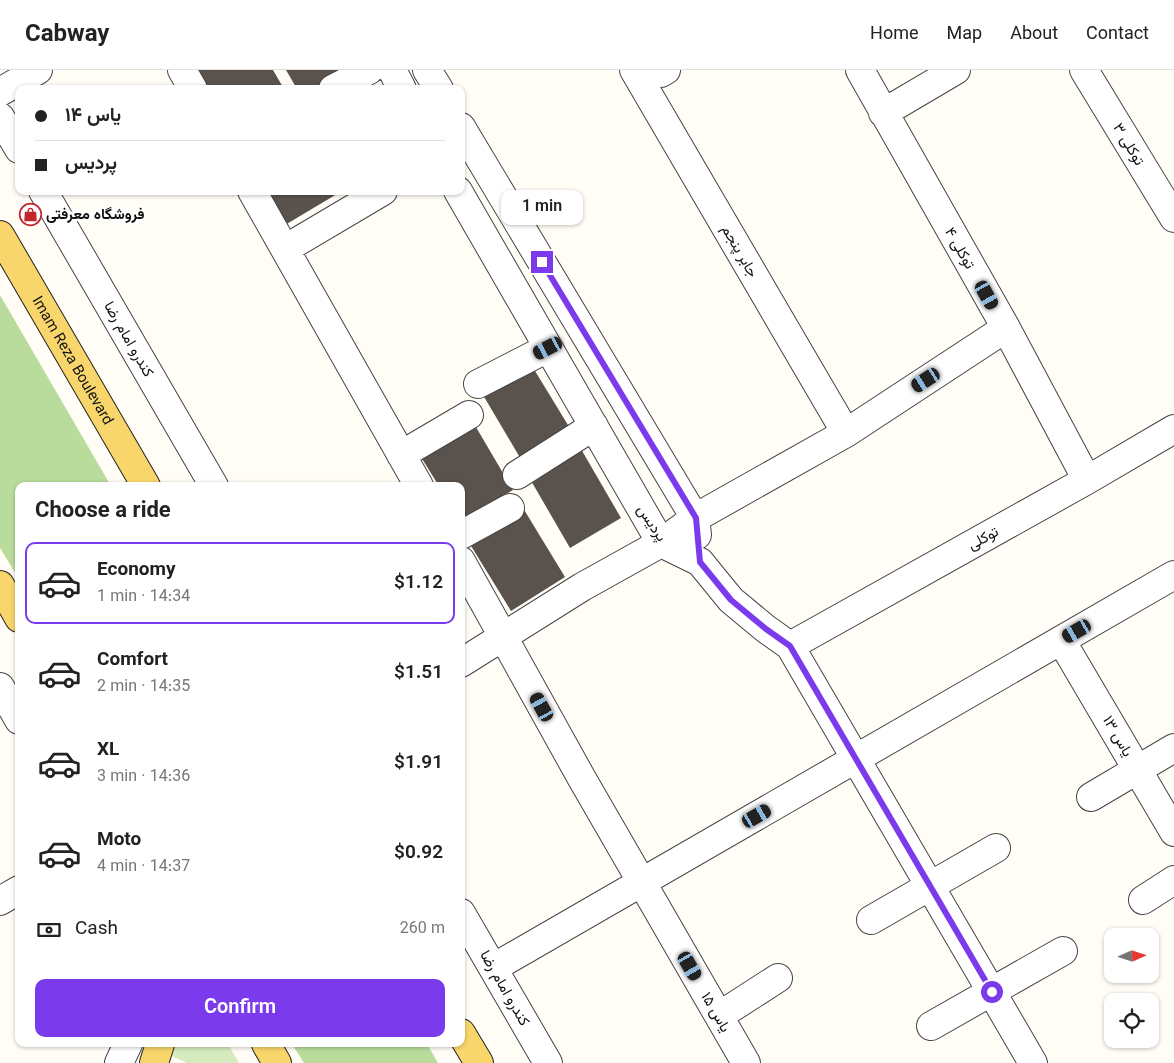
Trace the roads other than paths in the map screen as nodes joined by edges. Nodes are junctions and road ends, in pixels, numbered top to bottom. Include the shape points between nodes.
1 (38, 70) edge
2 (182, 70) edge
3 (368, 70) edge
4 (392, 70) edge
5 (427, 70) edge
6 (634, 70) edge
7 (860, 70) edge
8 (956, 70) edge
9 (1084, 70) edge
10 (191, 85) edge
11 (341, 85) edge
12 (400, 85) edge
13 (436, 85) edge
14 (0, 92) edge
15 (883, 113) junction
16 (0, 117) edge
17 (465, 133) edge
18 (15, 142) edge
19 (45, 195) edge
20 (254, 195) edge
21 (376, 195) edge
22 (460, 195) edge
23 (1174, 218) edge
24 (0, 235) edge
25 (286, 249) junction
26 (1006, 328) junction
27 (548, 348) junction
28 (478, 384) dead end
29 (469, 414) dead end
30 (594, 426) junction
31 (1174, 429) edge
32 (846, 433) junction
33 (401, 455) junction
34 (517, 475) dead end
35 (1088, 480) junction
36 (144, 482) edge
37 (212, 482) edge
38 (417, 482) edge
39 (510, 508) dead end
40 (696, 518) junction
41 (465, 533) edge
42 (661, 543) junction
43 (700, 562) junction
44 (465, 568) edge
45 (1174, 575) edge
46 (0, 586) edge
47 (15, 611) edge
48 (503, 637) junction
49 (1061, 640) junction
50 (790, 646) junction
51 (465, 661) edge
52 (0, 687) edge
53 (15, 713) edge
54 (1174, 748) edge
55 (856, 759) junction
56 (1137, 769) junction
57 (1090, 797) dead end
58 (1174, 832) edge
59 (996, 848) dead end
60 (1174, 880) edge
61 (642, 882) junction
62 (930, 886) junction
63 (15, 892) edge
64 (1143, 900) dead end
65 (0, 901) edge
66 (465, 920) edge
67 (871, 920) dead end
68 (1063, 951) dead end
69 (493, 968) junction
70 (778, 978) dead end
71 (992, 992) junction
72 (719, 1016) junction
73 (931, 1026) dead end
74 (465, 1040) edge
75 (127, 1047) edge
76 (159, 1047) edge
77 (268, 1047) edge
78 (119, 1063) edge
79 (154, 1063) edge
80 (277, 1063) edge
81 (478, 1063) edge
82 (548, 1063) edge
83 (746, 1063) edge
84 (1033, 1063) edge

1 - 14 street
2 - 10 street
3 - 11 street
4 - 12 street
5 - 13 street
6 - 32 street, جابر پنجم
7 - 15 street, توکلی ۴
8 - 15 street
9 - 23 street, توکلی ۳
15 - 26 street, توکلی ۴
16 - 18 street
17 - 40 street
19 - 37 street, کندرو امام رضا
20 - 25 street
21 - 25 street
22 - 27 street, پردیس
24 - 36 main road, Imam Reza Boulevard
25 - 33 street
26 - 32 street
26 - 35 street, توکلی ۴
27 - 28 street
27 - 30 street, پردیس
29 - 33 street
30 - 34 street
30 - 42 street, پردیس
31 - 35 street, توکلی
32 - 40 street
33 - 38 street
35 - 50 street, توکلی
39 - 41 street
40 - 42 street
40 - 43 street
42 - 43 street, پردیس
42 - 48 street via 582,587
43 - 50 street via 731,600
44 - 48 street, یاس ۱۵
45 - 49 street
46 - 47 main road
48 - 51 street
48 - 61 street, یاس ۱۵
49 - 55 street
49 - 56 street, یاس ۱۳
50 - 55 street
52 - 53 street
54 - 56 street
55 - 61 street
55 - 62 street
56 - 57 street
56 - 58 street, یاس ۱۳
59 - 62 street
60 - 64 street
61 - 69 street
61 - 72 street, یاس ۱۵
62 - 67 street
62 - 71 street
63 - 65 street
66 - 69 street, کندرو امام رضا
68 - 71 street
69 - 82 street, کندرو امام رضا
70 - 72 street
71 - 73 street
71 - 84 street
72 - 83 street, یاس ۱۵
74 - 81 main road
75 - 78 street
76 - 79 main road
77 - 80 main road

